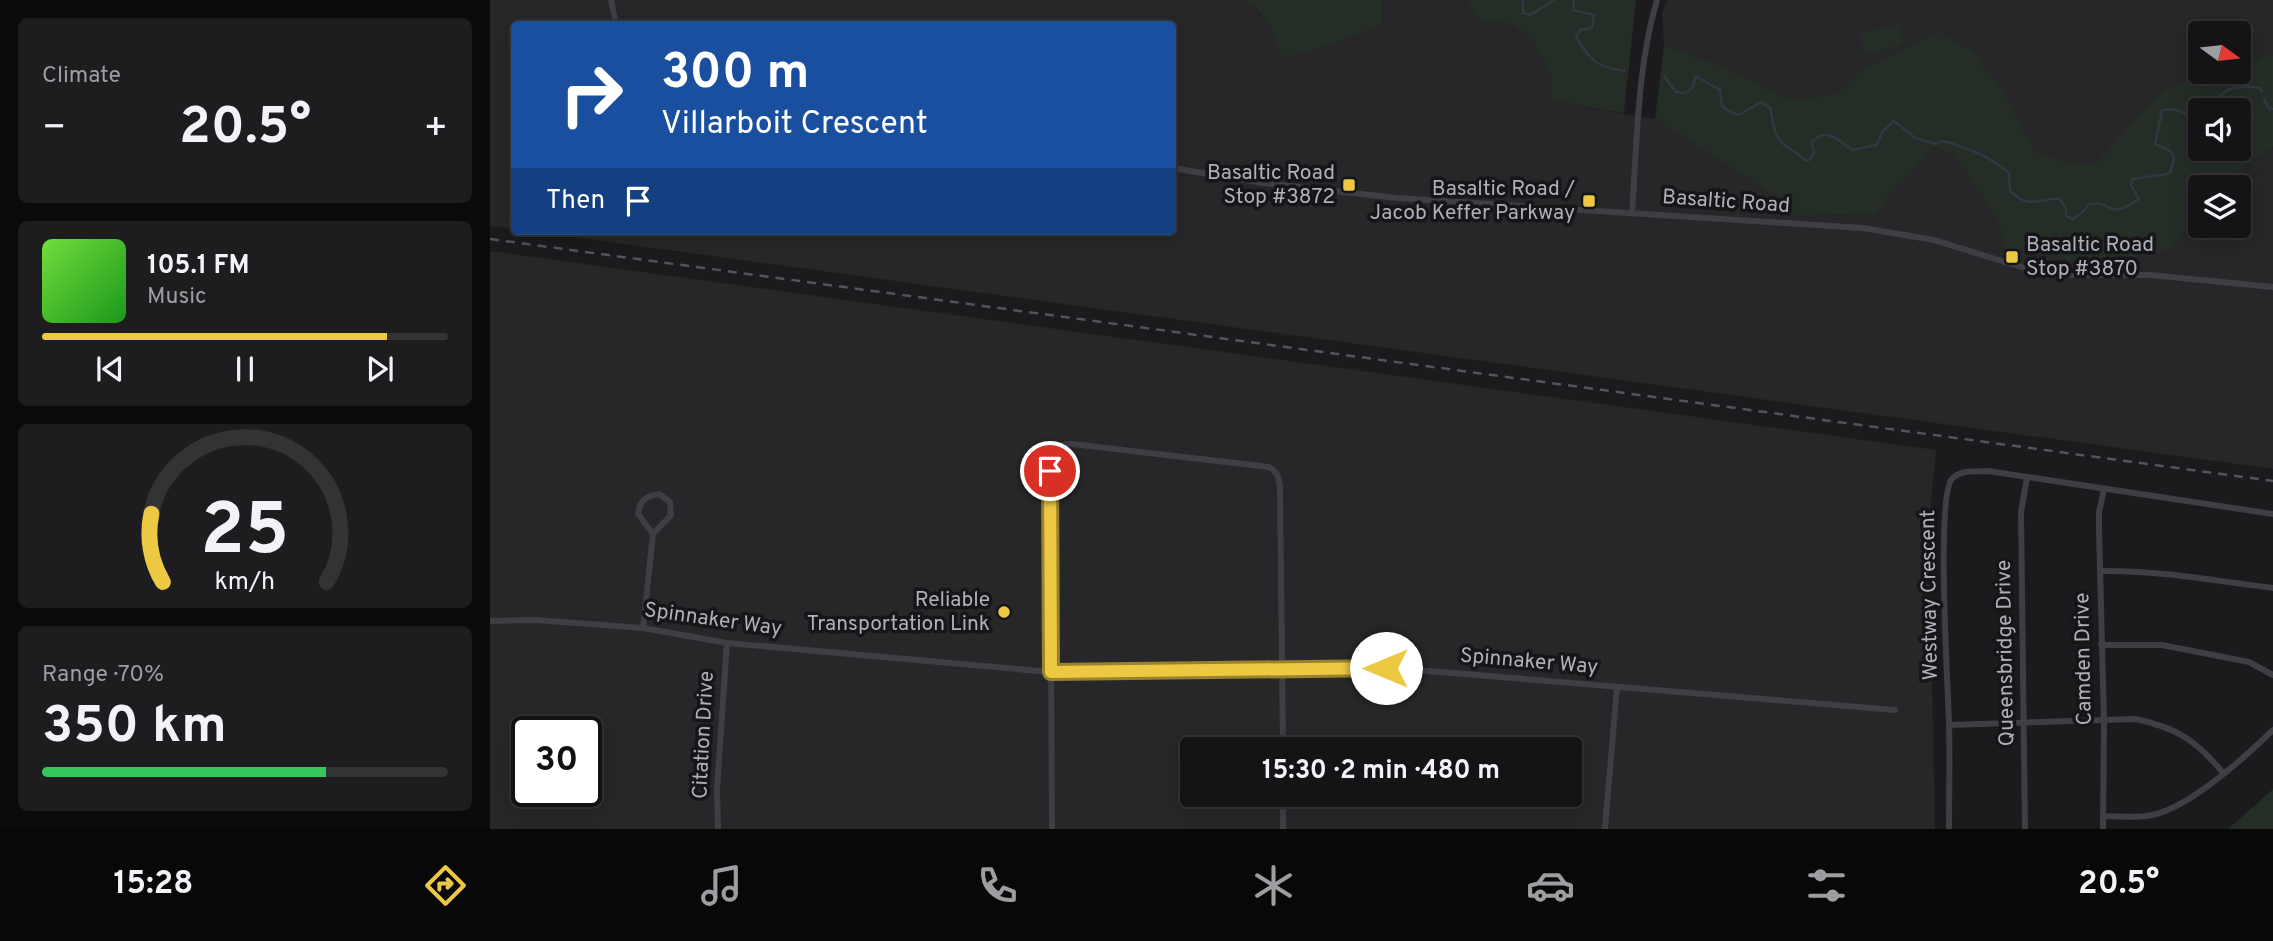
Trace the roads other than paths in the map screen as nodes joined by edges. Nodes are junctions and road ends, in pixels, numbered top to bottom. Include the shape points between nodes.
1 (611, 0) edge
2 (1657, 0) edge
3 (615, 21) edge
4 (1176, 169) edge
5 (1632, 213) junction
6 (2273, 287) edge
7 (2027, 478) junction
8 (2104, 489) junction
9 (2273, 514) edge
10 (653, 534) junction
11 (2100, 571) junction
12 (2273, 588) edge
13 (490, 621) edge
14 (643, 628) junction
15 (727, 643) junction
16 (2101, 646) junction
17 (1283, 668) junction
18 (1051, 672) junction
19 (2273, 675) edge
20 (1617, 687) junction
21 (1895, 710) dead end
22 (2104, 721) junction
23 (2024, 724) junction
24 (1950, 725) junction
25 (2273, 730) edge
26 (1283, 737) edge
27 (2223, 773) junction
28 (1283, 807) edge
29 (2103, 816) junction
30 (718, 829) edge
31 (1052, 829) edge
32 (1283, 829) edge
33 (1605, 829) edge
34 (1949, 829) edge
35 (2025, 829) edge
36 (2103, 829) edge

1 - 3 street
2 - 5 street via 1643,74
4 - 5 street, Basaltic Road via 1391,197
5 - 6 street, Basaltic Road via 1863,228 1934,240 2031,270
7 - 8 street, Westway Crescent
7 - 23 street, Queensbridge Drive via 2021,512
7 - 24 street, Westway Crescent via 1965,472 1953,478 1947,490
8 - 9 street, Westway Crescent
8 - 11 street, Camden Drive via 2099,512
10 - 10 street via 670,516 670,502 659,494 640,503 638,514
10 - 14 street
11 - 12 street via 2152,572
11 - 16 street, Camden Drive
13 - 14 street, Spinnaker Way
14 - 15 street, Spinnaker Way
15 - 18 street, Spinnaker Way
15 - 30 street, Citation Drive
16 - 19 street via 2162,645 2249,662
16 - 22 street, Camden Drive
17 - 18 street, Spinnaker Way
17 - 18 street via 1276,471 1072,444 1062,445 1050,462
17 - 20 street, Spinnaker Way via 1393,668
17 - 26 street
18 - 31 street
20 - 21 street, Spinnaker Way
20 - 33 street
22 - 23 street
22 - 27 street via 2135,719 2161,724 2202,749
22 - 29 street, Camden Drive
23 - 24 street
23 - 35 street, Queensbridge Drive
24 - 34 street, Westway Crescent
25 - 27 street
27 - 29 street via 2161,813
28 - 32 street
29 - 36 street, Camden Drive

